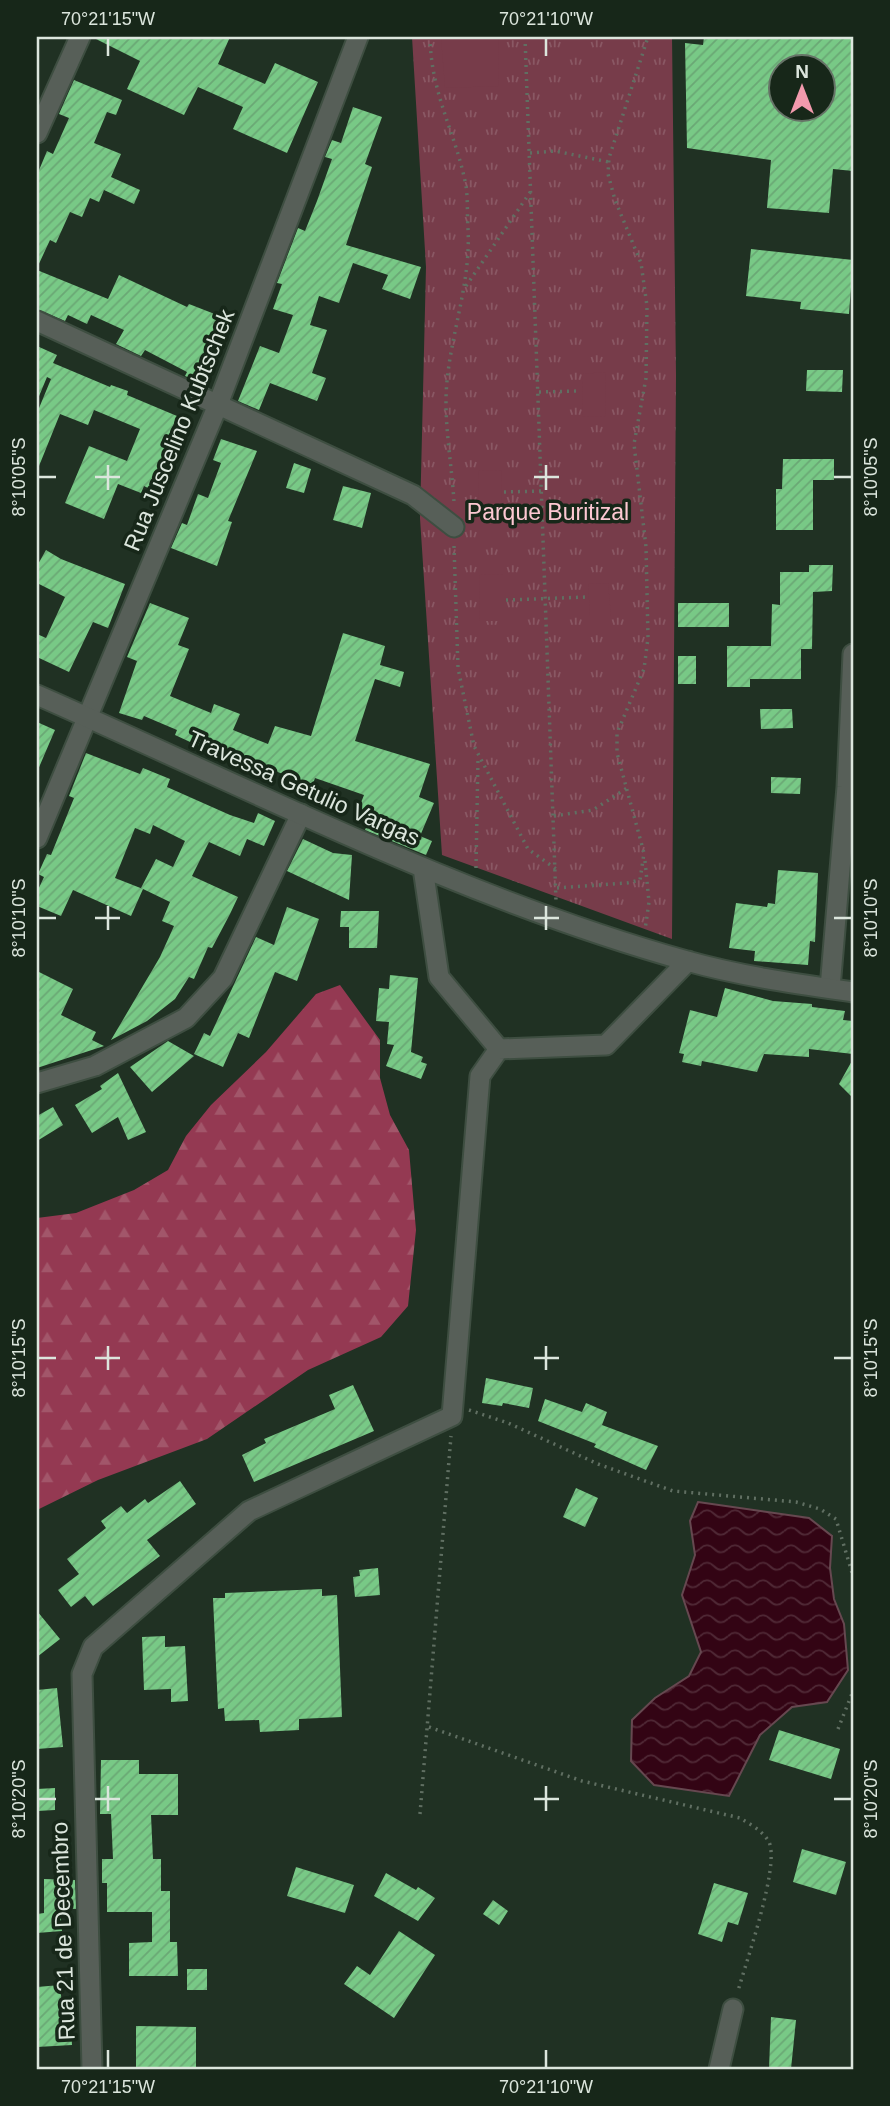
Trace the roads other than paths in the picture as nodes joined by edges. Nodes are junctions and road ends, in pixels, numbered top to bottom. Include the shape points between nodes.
1 (80, 37) edge
2 (358, 37) edge
3 (37, 133) edge
4 (37, 321) edge
5 (217, 407) junction
6 (454, 527) road end
7 (853, 654) edge
8 (37, 695) edge
9 (86, 716) junction
10 (850, 788) edge
11 (301, 814) junction
12 (37, 838) edge
13 (423, 868) junction
14 (688, 961) junction
15 (830, 988) junction
16 (853, 992) edge
17 (499, 1049) junction
18 (37, 1083) edge
19 (733, 2010) road end
20 (92, 2069) edge
21 (719, 2069) edge

1 - 3 street
2 - 5 street, Rua Juscelino Kubtschek
4 - 5 street
5 - 6 street via 413,495
5 - 9 street, Rua Juscelino Kubtschek
7 - 10 street
8 - 9 street, Travessa Getulio Vargas
9 - 11 street, Travessa Getulio Vargas
9 - 12 street, Rua Juscelino Kubtschek
10 - 15 street
11 - 13 street, Travessa Getulio Vargas
11 - 18 street via 223,978 186,1018 95,1066
13 - 14 street, Travessa Getulio Vargas
13 - 17 street via 439,977
14 - 15 street, Travessa Getulio Vargas
14 - 17 street via 606,1045
15 - 16 street, Travessa Getulio Vargas
17 - 20 street, Rua 21 de Decembro via 480,1076 453,1412 249,1511 93,1647 82,1674
19 - 21 street

